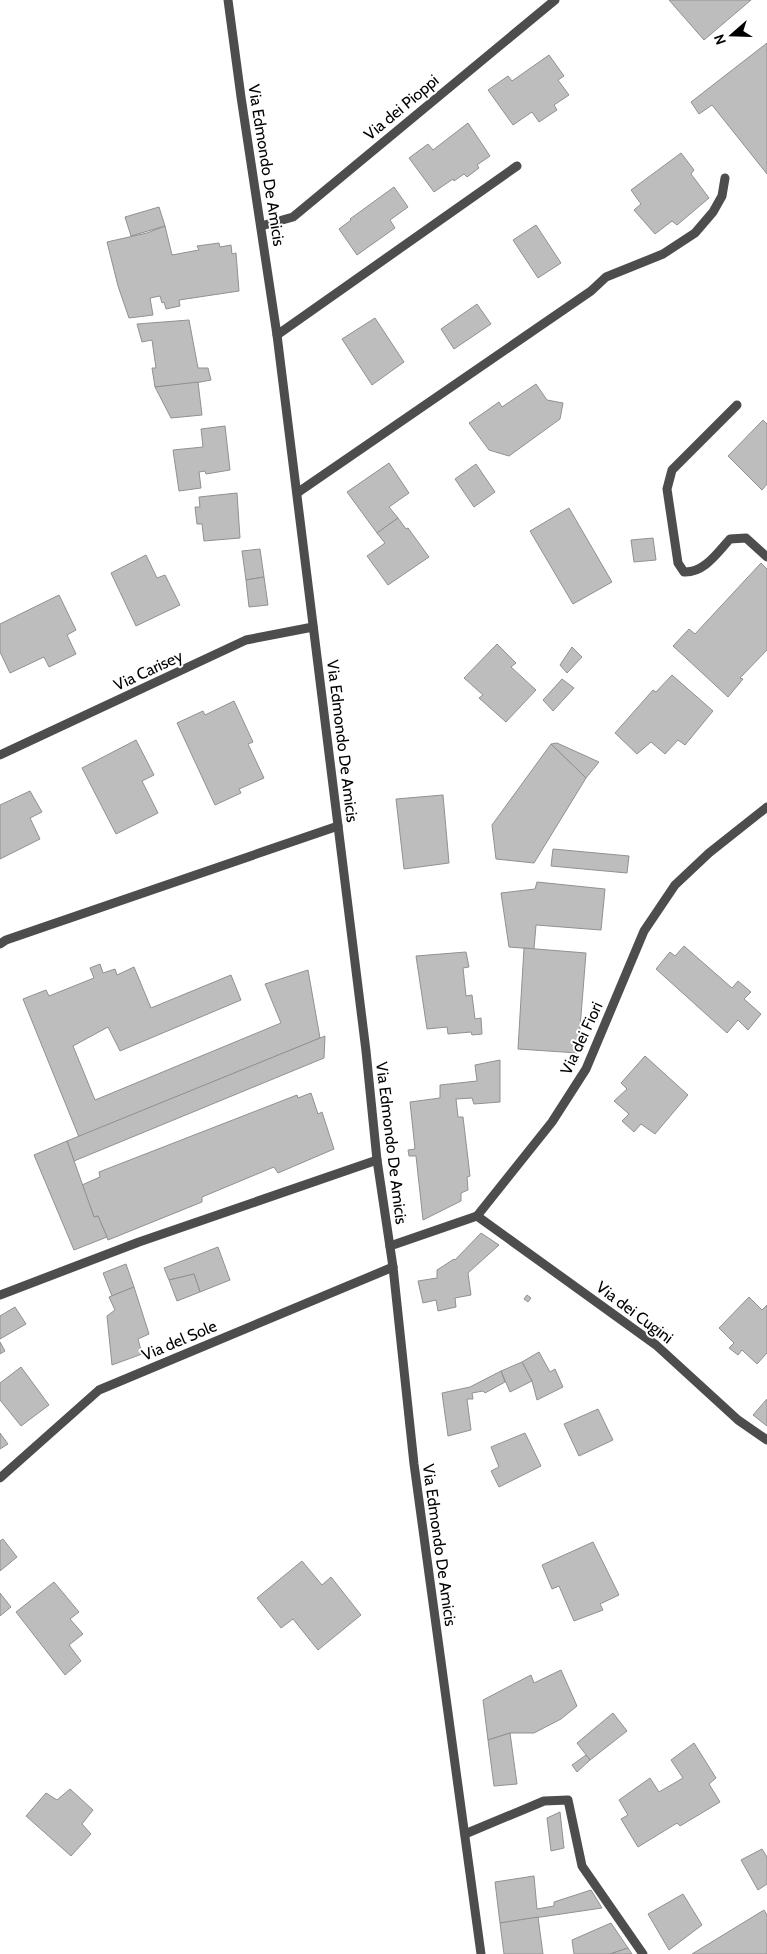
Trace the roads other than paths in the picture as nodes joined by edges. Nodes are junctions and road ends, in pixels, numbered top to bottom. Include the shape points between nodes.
1 (228, 0) edge
2 (555, 0) edge
3 (517, 166) dead end
4 (725, 178) dead end
5 (261, 226) junction
6 (277, 335) junction
7 (737, 405) dead end
8 (297, 493) junction
9 (767, 557) edge
10 (314, 626) junction
11 (0, 756) edge
12 (767, 807) edge
13 (338, 826) junction
14 (0, 944) edge
15 (377, 1160) junction
16 (477, 1216) junction
17 (390, 1246) junction
18 (393, 1267) junction
19 (0, 1295) edge
20 (767, 1440) edge
21 (0, 1478) edge
22 (465, 1834) junction
23 (481, 1954) edge
24 (643, 1954) edge

1 - 5 street, Via Edmondo De Amicis
2 - 5 street, Via dei Pioppi via 293,217
3 - 6 street
4 - 8 street via 722,196 694,234 663,254 606,277 591,291
5 - 6 street, Via Edmondo De Amicis
6 - 8 street, Via Edmondo De Amicis
7 - 9 street via 672,470 667,489 678,563 684,572 693,572 704,566 730,539 746,538
8 - 10 street, Via Edmondo De Amicis
10 - 11 street, Via Carisey via 246,640
10 - 13 street, Via Edmondo De Amicis
12 - 16 street, Via dei Fiori via 675,885 644,931 586,1069 552,1122
13 - 14 street
13 - 15 street, Via Edmondo De Amicis
15 - 17 street, Via Edmondo De Amicis
15 - 19 street via 139,1242
16 - 17 street
16 - 20 street, Via dei Cugini via 656,1345 738,1420
17 - 18 street, Via Edmondo De Amicis
18 - 21 street, Via del Sole via 99,1390
18 - 22 street, Via Edmondo De Amicis via 414,1464
22 - 23 street, Via Edmondo De Amicis
22 - 24 street via 544,1801 568,1800 582,1866

